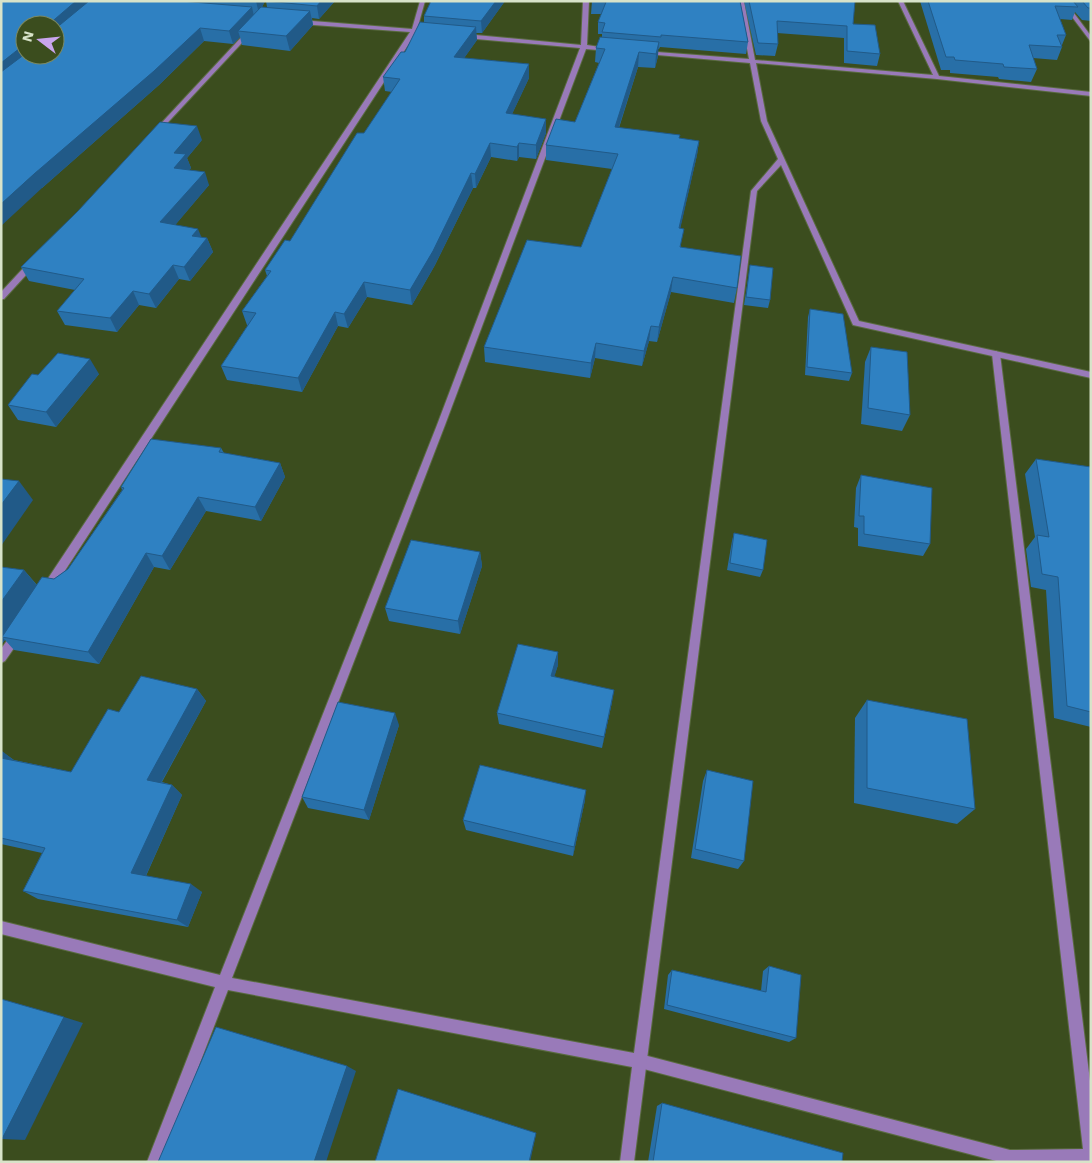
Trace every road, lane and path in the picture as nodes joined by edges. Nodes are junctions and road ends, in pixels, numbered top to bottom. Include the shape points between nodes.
1 (423, 1) edge
2 (586, 1) edge
3 (741, 1) edge
4 (900, 1) edge
5 (1062, 1) edge
6 (290, 21) edge
7 (255, 25) edge
8 (414, 31) junction
9 (433, 33) edge
10 (461, 36) edge
11 (1091, 40) edge
12 (584, 46) junction
13 (613, 49) edge
14 (641, 52) edge
15 (754, 62) junction
16 (937, 77) junction
17 (1091, 94) edge
18 (148, 140) edge
19 (781, 160) junction
20 (41, 254) edge
21 (1, 297) edge
22 (996, 354) junction
23 (1091, 375) edge
24 (39, 600) edge
25 (23, 625) edge
26 (1, 658) edge
27 (1, 927) edge
28 (224, 983) junction
29 (640, 1061) junction
30 (1091, 1151) edge
31 (1091, 1156) edge
32 (154, 1162) edge
33 (627, 1162) edge

1 - 8 street
2 - 12 street
3 - 15 street
4 - 16 street
5 - 11 street
6 - 8 street
7 - 18 street
8 - 9 street
8 - 24 street
10 - 12 street
12 - 13 street
12 - 28 street
14 - 15 street
15 - 16 street
15 - 19 street via 764,121
16 - 17 street
19 - 22 street via 856,323
19 - 29 street via 754,191
20 - 21 street
22 - 23 street
22 - 30 street
25 - 26 street
27 - 28 street
28 - 29 street
28 - 32 street
29 - 31 street via 1010,1157
29 - 33 street

